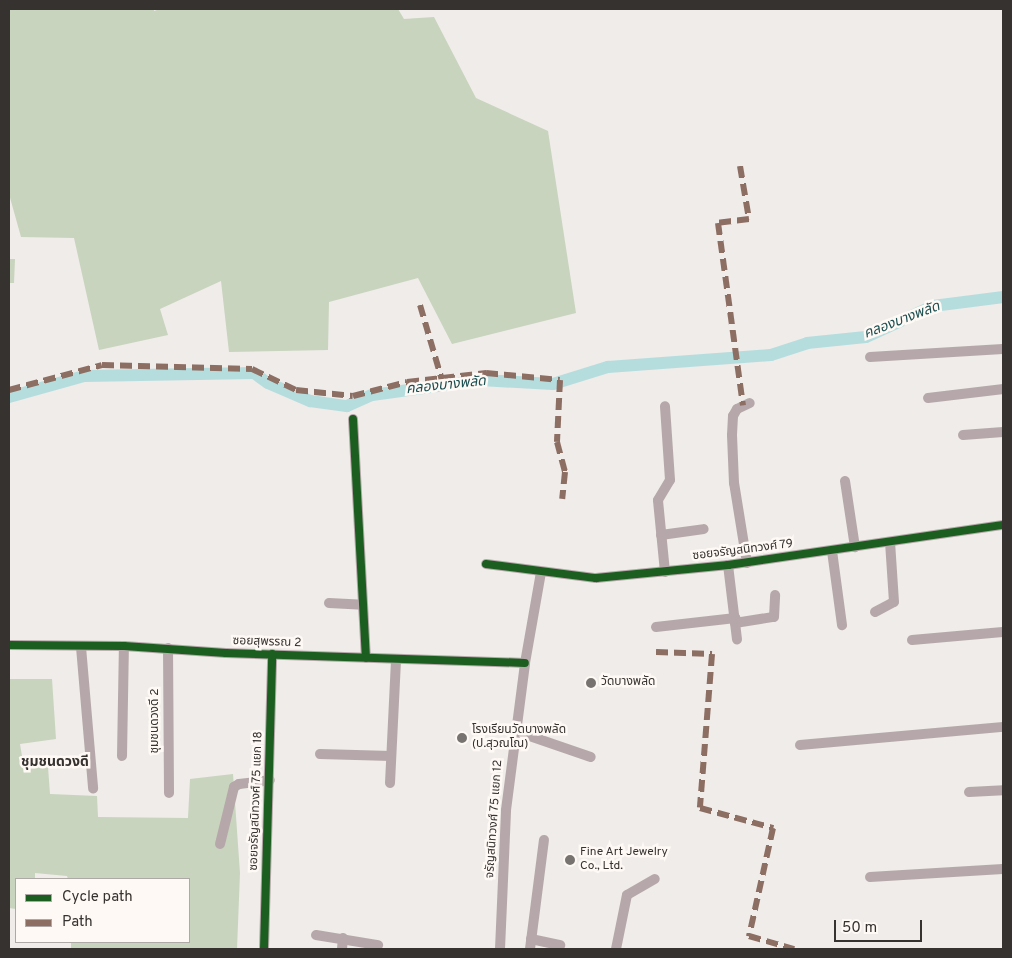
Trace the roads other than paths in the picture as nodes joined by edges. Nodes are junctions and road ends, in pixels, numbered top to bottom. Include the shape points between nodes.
1 (1003, 349) edge
2 (870, 357) dead end
3 (1003, 389) edge
4 (928, 398) dead end
5 (750, 403) dead end
6 (665, 406) dead end
7 (353, 419) dead end
8 (1003, 432) edge
9 (963, 435) dead end
10 (846, 481) dead end
11 (1003, 525) edge
12 (704, 529) dead end
13 (661, 535) junction
14 (890, 542) junction
15 (855, 547) junction
16 (832, 551) junction
17 (748, 563) junction
18 (486, 564) dead end
19 (728, 565) junction
20 (541, 572) junction
21 (664, 572) junction
22 (775, 595) dead end
23 (329, 603) dead end
24 (363, 605) junction
25 (875, 612) dead end
26 (735, 621) junction
27 (842, 625) dead end
28 (656, 627) dead end
29 (1003, 632) edge
30 (737, 639) dead end
31 (912, 640) dead end
32 (9, 645) edge
33 (124, 646) junction
34 (81, 647) junction
35 (168, 648) junction
36 (272, 654) junction
37 (366, 658) junction
38 (396, 659) junction
39 (525, 663) junction
40 (1003, 727) edge
41 (515, 731) junction
42 (800, 745) dead end
43 (320, 754) dead end
44 (122, 756) dead end
45 (391, 756) junction
46 (591, 757) dead end
47 (270, 780) junction
48 (390, 782) dead end
49 (92, 788) dead end
50 (1003, 790) edge
51 (969, 792) dead end
52 (169, 793) dead end
53 (544, 840) dead end
54 (220, 844) dead end
55 (1003, 869) edge
56 (870, 878) dead end
57 (655, 879) dead end
58 (316, 935) dead end
59 (343, 938) junction
60 (530, 944) edge
61 (378, 945) dead end
62 (560, 945) dead end
63 (264, 949) edge
64 (342, 949) edge
65 (500, 949) edge
66 (616, 949) edge

1 - 2 street
3 - 4 street
5 - 17 street via 737,409 733,416 732,435 734,483
6 - 13 street via 670,480 658,500
7 - 24 street
8 - 9 street
10 - 15 street
11 - 14 street, ซอยจรัญสนิทวงศ์ 79
12 - 13 street
13 - 21 street
14 - 15 street, ซอยจรัญสนิทวงศ์ 79
14 - 25 street via 894,602
15 - 16 street, ซอยจรัญสนิทวงศ์ 79
16 - 17 street, ซอยจรัญสนิทวงศ์ 79
16 - 27 street
17 - 19 street, ซอยจรัญสนิทวงศ์ 79
18 - 20 street, ซอยจรัญสนิทวงศ์ 79
19 - 21 street, ซอยจรัญสนิทวงศ์ 79
19 - 26 street
20 - 21 street, ซอยจรัญสนิทวงศ์ 79 via 596,578
20 - 39 street, จรัญสนิทวงศ์ 75 แยก 12
22 - 26 street via 774,617
23 - 24 street
24 - 37 street
26 - 28 street
26 - 30 street
29 - 31 street
32 - 34 street, ซอยสุพรรณ 2
33 - 34 street, ซอยสุพรรณ 2
33 - 35 street, ซอยสุพรรณ 2
33 - 44 street
34 - 49 street
35 - 36 street, ซอยสุพรรณ 2
35 - 52 street, ชุมชนดวงดี 2
36 - 37 street, ซอยสุพรรณ 2
36 - 47 street, ซอยจรัญสนิทวงศ์ 75 แยก 18
37 - 38 street, ซอยสุพรรณ 2
38 - 39 street, ซอยสุพรรณ 2
38 - 45 street
39 - 41 street, จรัญสนิทวงศ์ 75 แยก 12
40 - 42 street
41 - 46 street
41 - 65 street, จรัญสนิทวงศ์ 75 แยก 12 via 506,810
43 - 45 street
45 - 48 street
47 - 54 street via 234,787
47 - 63 street, ซอยจรัญสนิทวงศ์ 75 แยก 18
50 - 51 street
53 - 60 street
55 - 56 street
57 - 66 street via 627,894
58 - 59 street
59 - 61 street
59 - 64 street
60 - 62 street

